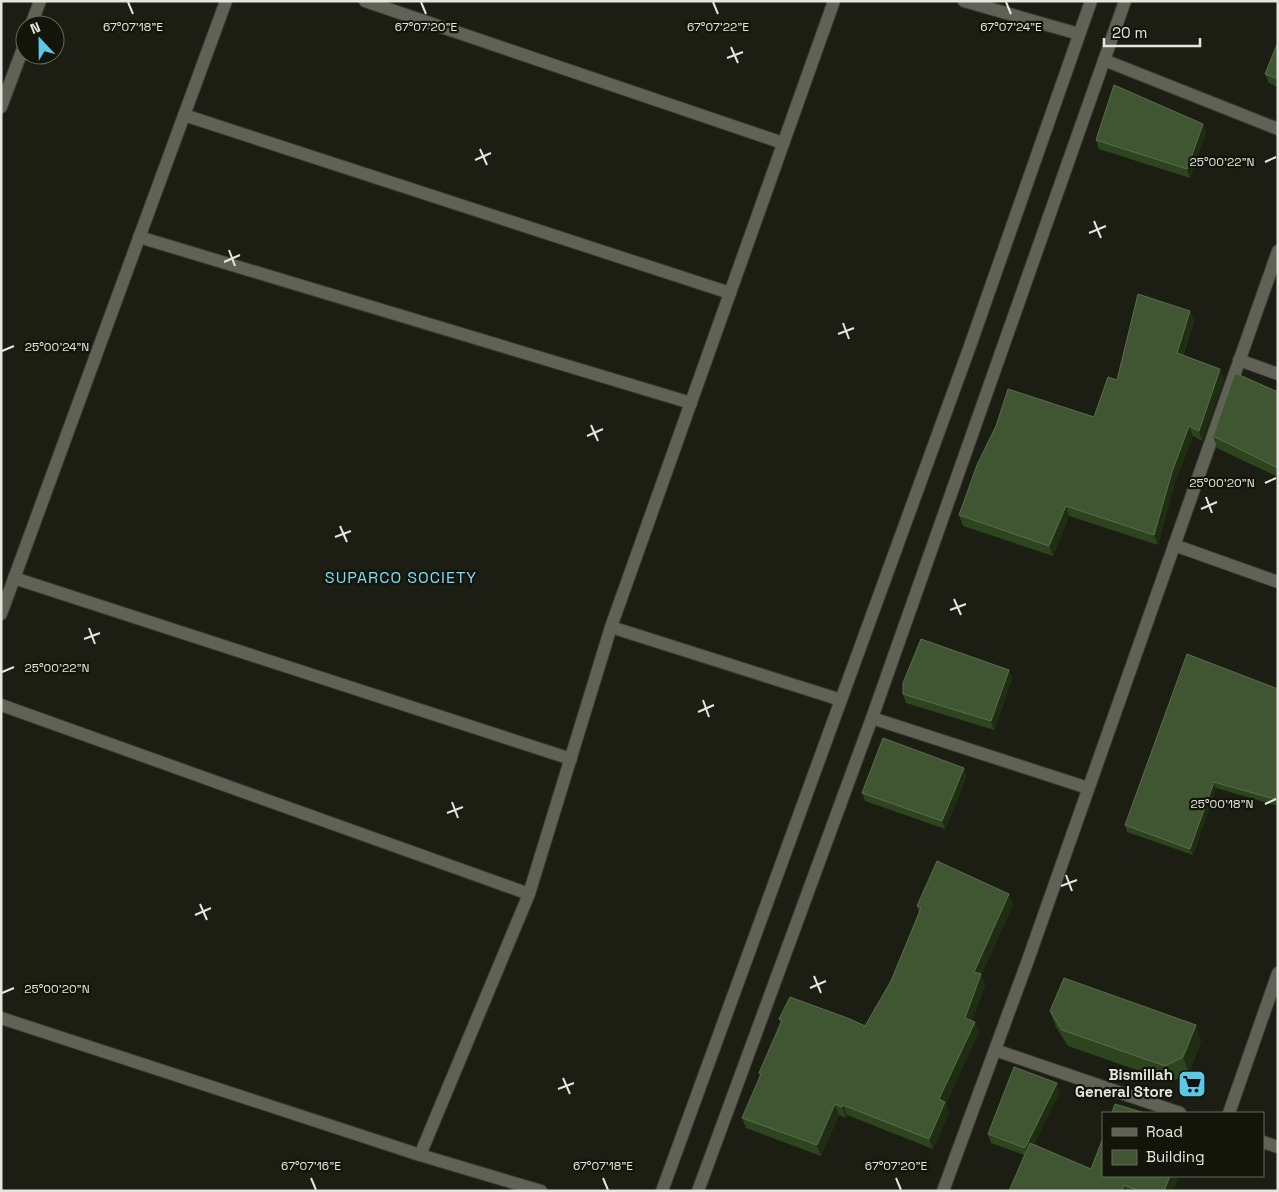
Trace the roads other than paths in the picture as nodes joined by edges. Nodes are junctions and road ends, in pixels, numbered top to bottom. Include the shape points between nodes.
1 (40, 1) edge
2 (226, 1) edge
3 (365, 1) edge
4 (834, 1) edge
5 (964, 1) edge
6 (1090, 1) edge
7 (1125, 1) edge
8 (35, 15) edge
9 (1079, 34) junction
10 (1104, 60) junction
11 (17, 65) edge
12 (1, 107) edge
13 (184, 115) junction
14 (1278, 129) edge
15 (783, 144) junction
16 (139, 237) junction
17 (1278, 251) edge
18 (730, 292) junction
19 (1239, 360) junction
20 (1278, 374) edge
21 (691, 402) junction
22 (1174, 545) junction
23 (14, 578) junction
24 (1278, 582) edge
25 (1, 614) edge
26 (611, 627) junction
27 (841, 700) junction
28 (1, 705) edge
29 (872, 718) junction
30 (571, 759) junction
31 (1088, 788) junction
32 (529, 894) junction
33 (1278, 973) edge
34 (1, 1018) edge
35 (994, 1050) junction
36 (1177, 1112) edge
37 (1229, 1112) edge
38 (1264, 1142) edge
39 (1278, 1147) edge
40 (420, 1155) junction
41 (541, 1191) edge
42 (662, 1191) edge
43 (698, 1191) edge
44 (943, 1191) edge

1 - 8 street
2 - 13 street
3 - 15 street
4 - 15 street
5 - 9 street
6 - 9 street
7 - 10 street
9 - 27 street
10 - 14 street
10 - 29 street
11 - 12 street
13 - 16 street
13 - 18 street
15 - 18 street
16 - 21 street
16 - 23 street
17 - 19 street
18 - 21 street
19 - 20 street
19 - 22 street
21 - 26 street
22 - 24 street
22 - 31 street
23 - 25 street
23 - 30 street
26 - 27 street
26 - 30 street
27 - 42 street
28 - 32 street
29 - 31 street
29 - 43 street
30 - 32 street
31 - 35 street
32 - 40 street
33 - 37 street
34 - 40 street
35 - 36 street
35 - 44 street
38 - 39 street
40 - 41 street

